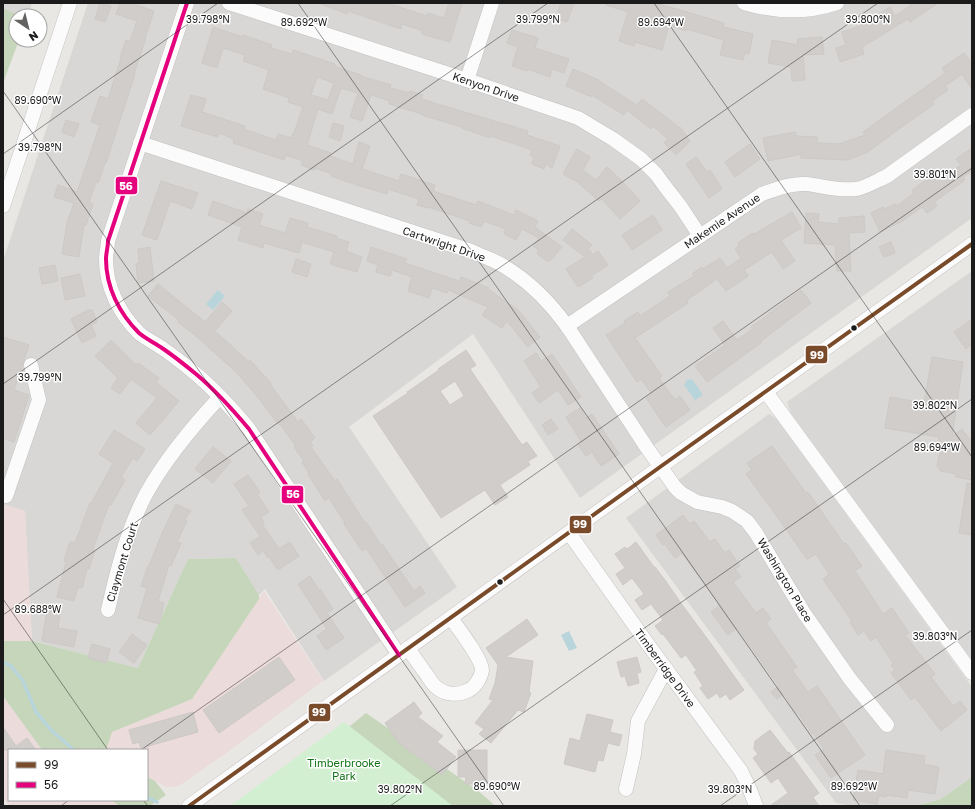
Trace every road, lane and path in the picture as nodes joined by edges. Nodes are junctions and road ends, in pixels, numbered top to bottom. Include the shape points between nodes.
1 (70, 3) edge
2 (186, 3) edge
3 (229, 3) edge
4 (492, 3) edge
5 (744, 3) edge
6 (837, 3) edge
7 (467, 80) junction
8 (972, 115) edge
9 (140, 143) junction
10 (3, 206) edge
11 (700, 236) junction
12 (972, 244) edge
13 (567, 326) junction
14 (31, 365) dead end
15 (766, 392) junction
16 (220, 397) junction
17 (660, 467) junction
18 (3, 495) edge
19 (569, 533) junction
20 (108, 610) dead end
21 (450, 618) junction
22 (404, 652) junction
23 (666, 669) junction
24 (972, 673) edge
25 (887, 725) dead end
26 (626, 789) dead end
27 (188, 806) edge
28 (756, 806) edge

1 - 10 street
2 - 9 street
3 - 7 street, Kenyon Drive
4 - 7 street
5 - 6 street via 784,11 813,9
7 - 11 street, Kenyon Drive via 578,118 613,138 656,174
8 - 11 street, Makemie Avenue via 887,176 872,183 857,189 806,184 778,188 762,194
9 - 13 street, Cartwright Drive via 471,251 501,265 536,290
9 - 16 street via 108,241 106,259 111,290 126,318 140,334 196,374
11 - 13 street, Makemie Avenue
12 - 15 street
13 - 17 street, Cartwright Drive
14 - 18 street via 39,400 6,496
15 - 17 street
15 - 24 street
16 - 20 street, Claymont Court via 173,451 146,495 130,531
16 - 22 street via 249,429
17 - 19 street
17 - 25 street, Washington Place via 675,487 688,498 722,507 747,521 804,613 850,679
19 - 21 street
19 - 23 street, Timberridge Drive
21 - 22 street
21 - 22 street via 482,670 470,689 460,694 443,691 436,687
22 - 27 street
23 - 26 street via 638,721
23 - 28 street, Timberridge Drive via 741,771

